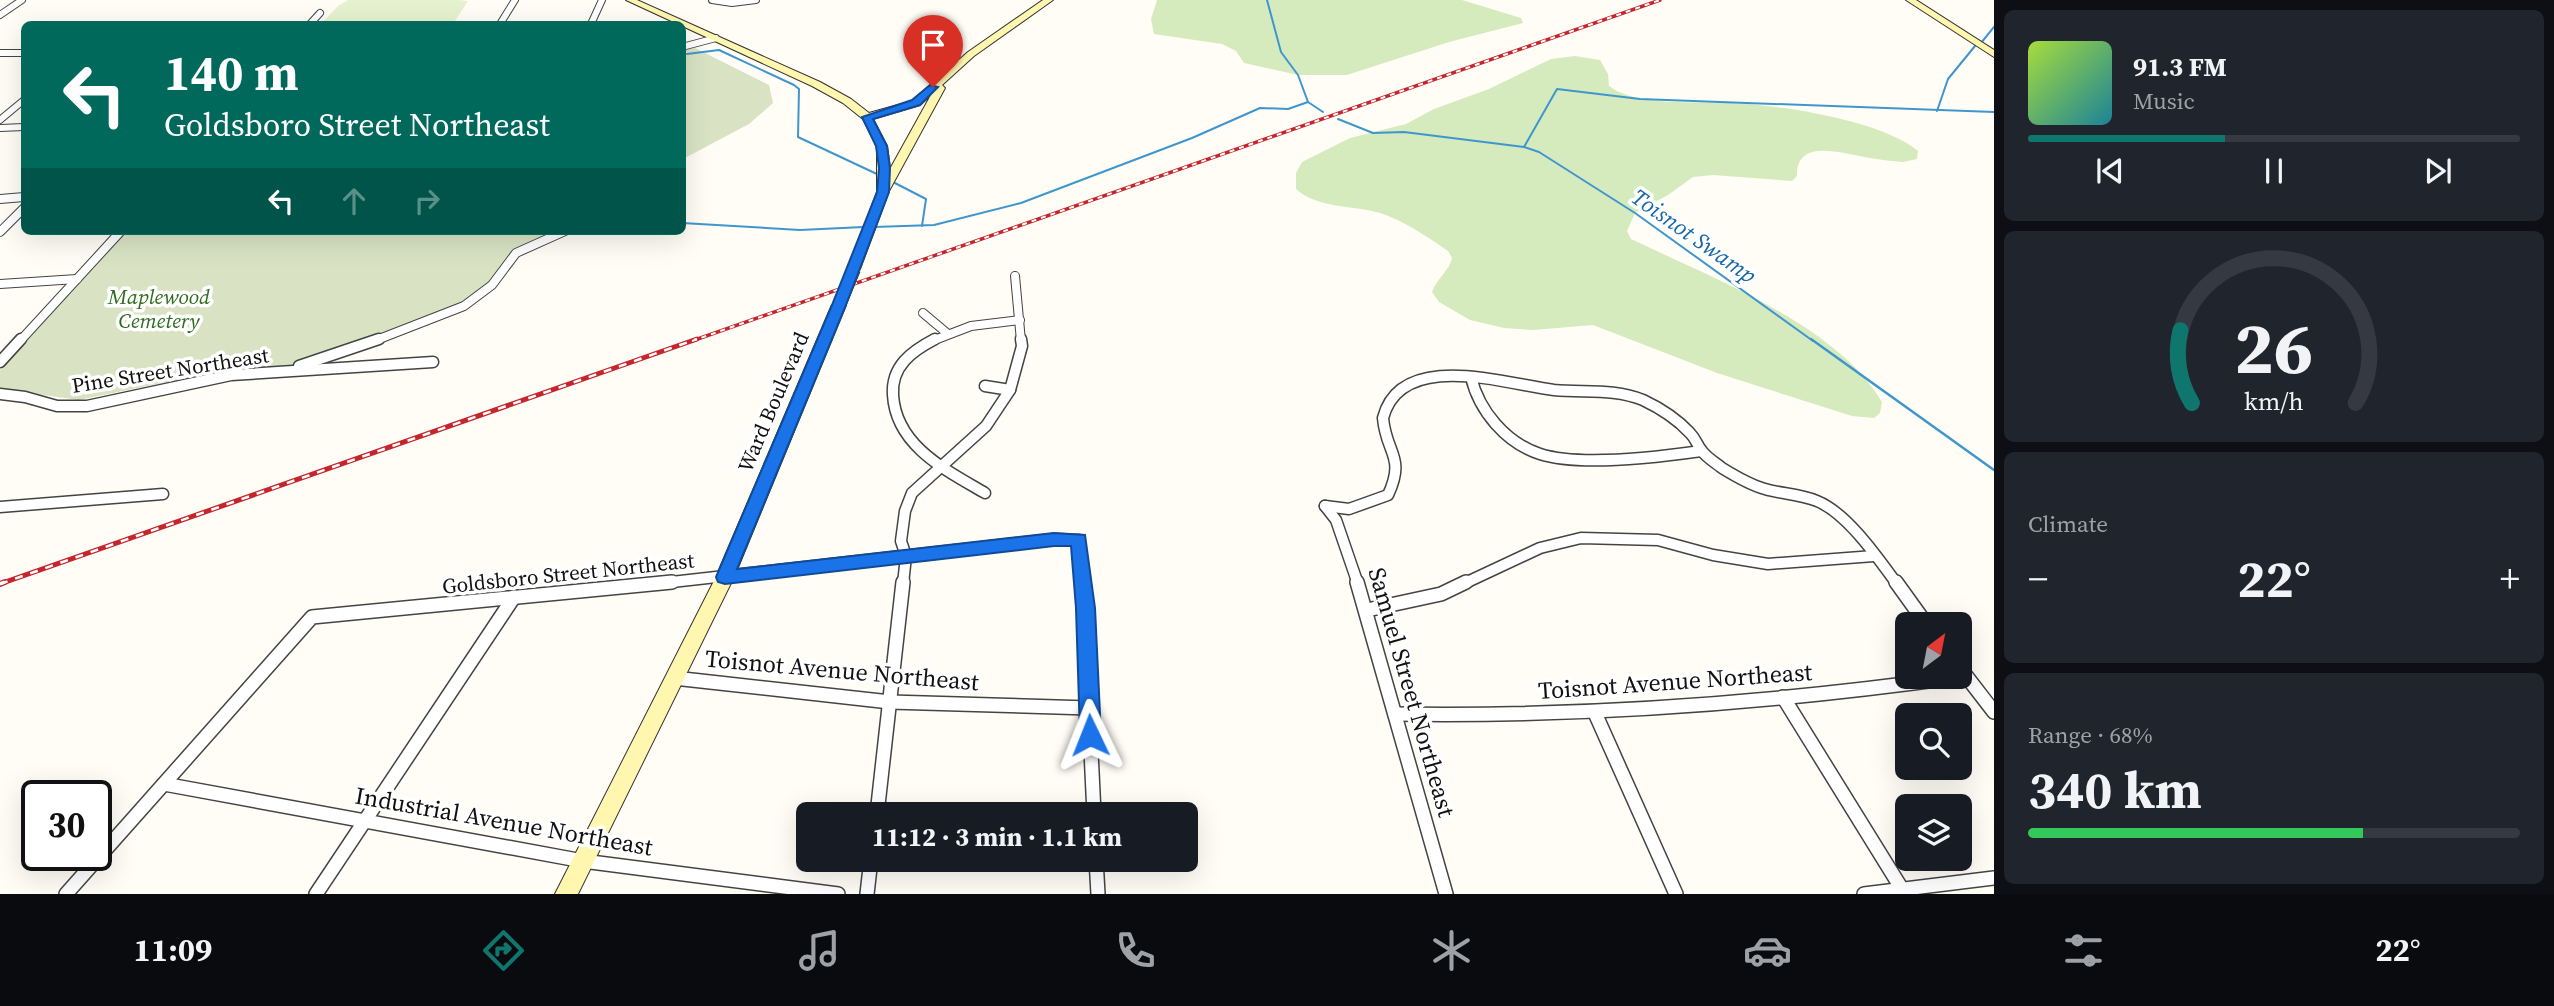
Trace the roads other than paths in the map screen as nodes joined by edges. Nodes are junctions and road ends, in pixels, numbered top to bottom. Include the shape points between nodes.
1 (22, 0) edge
2 (515, 0) edge
3 (602, 0) edge
4 (630, 0) edge
5 (712, 0) edge
6 (756, 0) edge
7 (1049, 0) edge
8 (1910, 0) edge
9 (320, 13) dead end
10 (0, 15) edge
11 (313, 21) edge
12 (502, 21) edge
13 (592, 21) edge
14 (678, 21) edge
15 (686, 25) edge
16 (716, 38) junction
17 (686, 46) edge
18 (0, 53) edge
19 (21, 53) edge
20 (1994, 54) edge
21 (951, 72) junction
22 (21, 102) edge
23 (867, 117) junction
24 (0, 120) edge
25 (21, 127) edge
26 (0, 128) edge
27 (883, 192) junction
28 (21, 197) edge
29 (0, 199) edge
30 (21, 211) edge
31 (0, 232) edge
32 (117, 235) edge
33 (556, 235) edge
34 (1015, 276) dead end
35 (77, 279) junction
36 (0, 284) edge
37 (923, 313) dead end
38 (1020, 320) junction
39 (948, 334) junction
40 (0, 362) edge
41 (433, 362) dead end
42 (286, 370) junction
43 (1471, 377) junction
44 (985, 386) dead end
45 (1010, 390) junction
46 (0, 394) edge
47 (1700, 451) junction
48 (943, 466) junction
49 (985, 493) dead end
50 (163, 494) dead end
51 (0, 508) edge
52 (906, 556) junction
53 (1874, 556) junction
54 (725, 577) junction
55 (514, 597) junction
56 (1367, 610) junction
57 (1917, 612) edge
58 (674, 677) junction
59 (1895, 683) edge
60 (1972, 687) edge
61 (1783, 697) junction
62 (890, 702) junction
63 (1089, 708) junction
64 (1994, 712) edge
65 (1595, 713) junction
66 (1395, 714) junction
67 (164, 784) junction
68 (878, 802) edge
69 (1093, 802) edge
70 (365, 821) junction
71 (583, 861) junction
72 (870, 872) edge
73 (1097, 872) edge
74 (1994, 878) edge
75 (1904, 892) edge
76 (66, 894) edge
77 (316, 894) edge
78 (566, 894) edge
79 (838, 894) edge
80 (867, 894) edge
81 (1098, 894) edge
82 (1446, 894) edge
83 (1676, 894) edge
84 (1864, 894) edge

1 - 10 street
2 - 12 street
3 - 13 street
4 - 14 main road
5 - 6 street
7 - 21 main road
8 - 20 main road
9 - 11 street
15 - 16 main road
16 - 17 street
16 - 23 main road via 816,84
18 - 19 street
21 - 23 main road via 916,103
21 - 27 main road
22 - 24 street
23 - 27 main road, Ward Boulevard via 882,146
25 - 26 street
27 - 54 main road, Ward Boulevard, bridge
28 - 29 street
30 - 31 street
32 - 35 street
33 - 42 street via 516,253 492,285 464,306
34 - 38 street
35 - 36 street
35 - 40 street
37 - 39 street
38 - 39 street
38 - 45 street via 1022,346
39 - 48 street via 912,353 898,368 892,384 902,427
41 - 42 street, Pine Street Northeast
42 - 46 street, Pine Street Northeast via 210,379 87,406 57,407
43 - 47 street via 1630,395 1664,413 1695,439
43 - 47 street via 1478,402 1496,423 1541,455 1571,458
43 - 56 street, Samuel Street Northeast via 1434,377 1404,387 1391,398 1383,413 1383,429 1397,474 1388,495 1349,509 1325,506 1336,520
44 - 45 street
45 - 48 street via 986,425
47 - 53 street via 1755,486 1812,498 1831,508
48 - 49 street
48 - 52 street via 912,493 901,541
50 - 51 street
52 - 54 street, Goldsboro Street Northeast
52 - 62 street
52 - 63 street, Goldsboro Street Northeast via 1079,540
53 - 56 street via 1768,564 1658,540 1581,538 1540,548 1441,594
53 - 57 street
54 - 55 street, Goldsboro Street Northeast
54 - 58 main road, Ward Boulevard
55 - 67 street, Goldsboro Street Northeast via 312,617
55 - 70 street
56 - 66 street, Samuel Street Northeast
58 - 62 street, Toisnot Avenue Northeast
58 - 71 main road, Ward Boulevard
59 - 61 street, Toisnot Avenue Northeast
60 - 64 street
61 - 65 street, Toisnot Avenue Northeast
61 - 75 street
62 - 63 street, Toisnot Avenue Northeast
62 - 68 street
63 - 69 street
65 - 66 street, Toisnot Avenue Northeast
65 - 83 street
66 - 82 street, Samuel Street Northeast
67 - 70 street, Industrial Avenue Northeast
67 - 76 street
70 - 71 street, Industrial Avenue Northeast
70 - 77 street
71 - 78 main road, Ward Boulevard
71 - 79 street, Industrial Avenue Northeast
72 - 80 street
73 - 81 street
74 - 75 street
75 - 84 street

